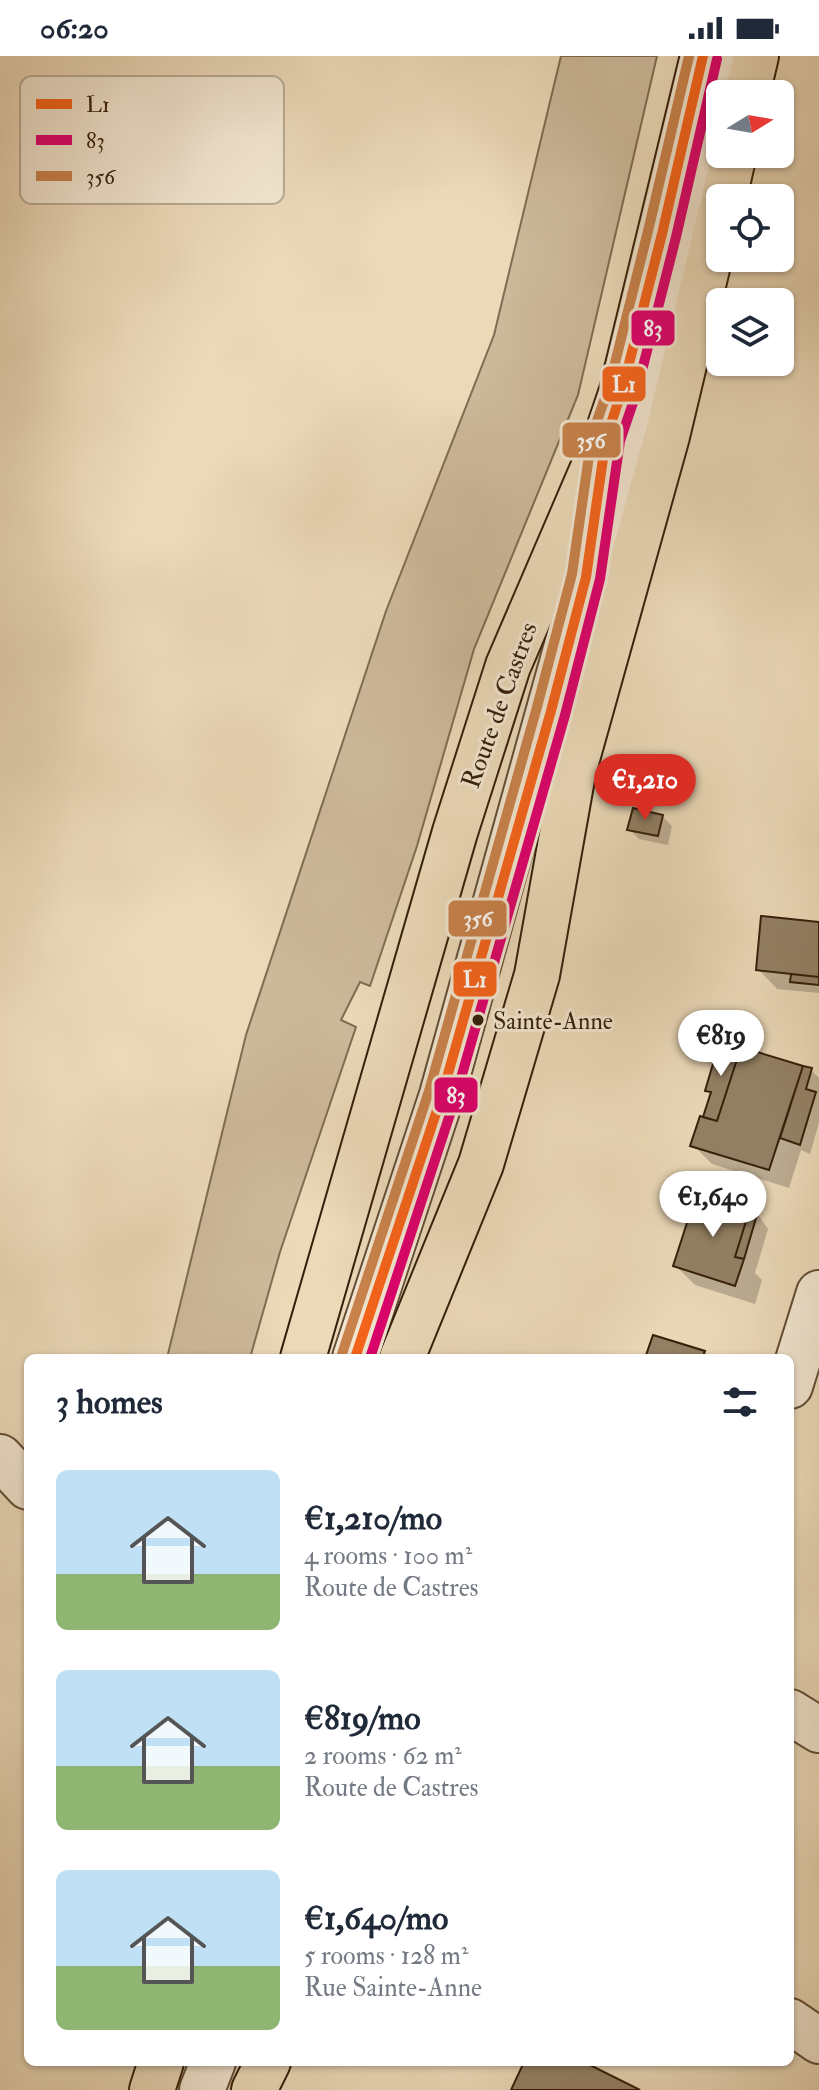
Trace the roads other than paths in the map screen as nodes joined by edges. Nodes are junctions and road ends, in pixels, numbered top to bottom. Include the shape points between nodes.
1 (703, 56) edge
2 (730, 56) edge
3 (756, 56) edge
4 (724, 80) edge
5 (750, 80) edge
6 (706, 154) edge
7 (706, 272) edge
8 (606, 438) junction
9 (586, 577) junction
10 (819, 1293) edge
11 (304, 1354) edge
12 (356, 1354) edge
13 (404, 1354) edge
14 (794, 1373) edge
15 (0, 1457) edge
16 (24, 1483) edge
17 (794, 1714) edge
18 (819, 1730) edge
19 (794, 2024) edge
20 (819, 2041) edge
21 (160, 2066) edge
22 (211, 2066) edge
23 (266, 2066) edge
24 (152, 2090) edge
25 (202, 2090) edge
26 (254, 2090) edge

1 - 8 main road, Route de Castres via 655,262
2 - 4 street
3 - 5 main road
6 - 9 street via 629,470
7 - 13 main road via 667,436 573,773 537,975 481,1164
8 - 9 street
8 - 11 main road, Route de Castres via 508,666
9 - 12 street via 442,1095
10 - 14 street
15 - 16 street
17 - 18 street
19 - 20 street
21 - 24 main road
22 - 25 street
23 - 26 main road

